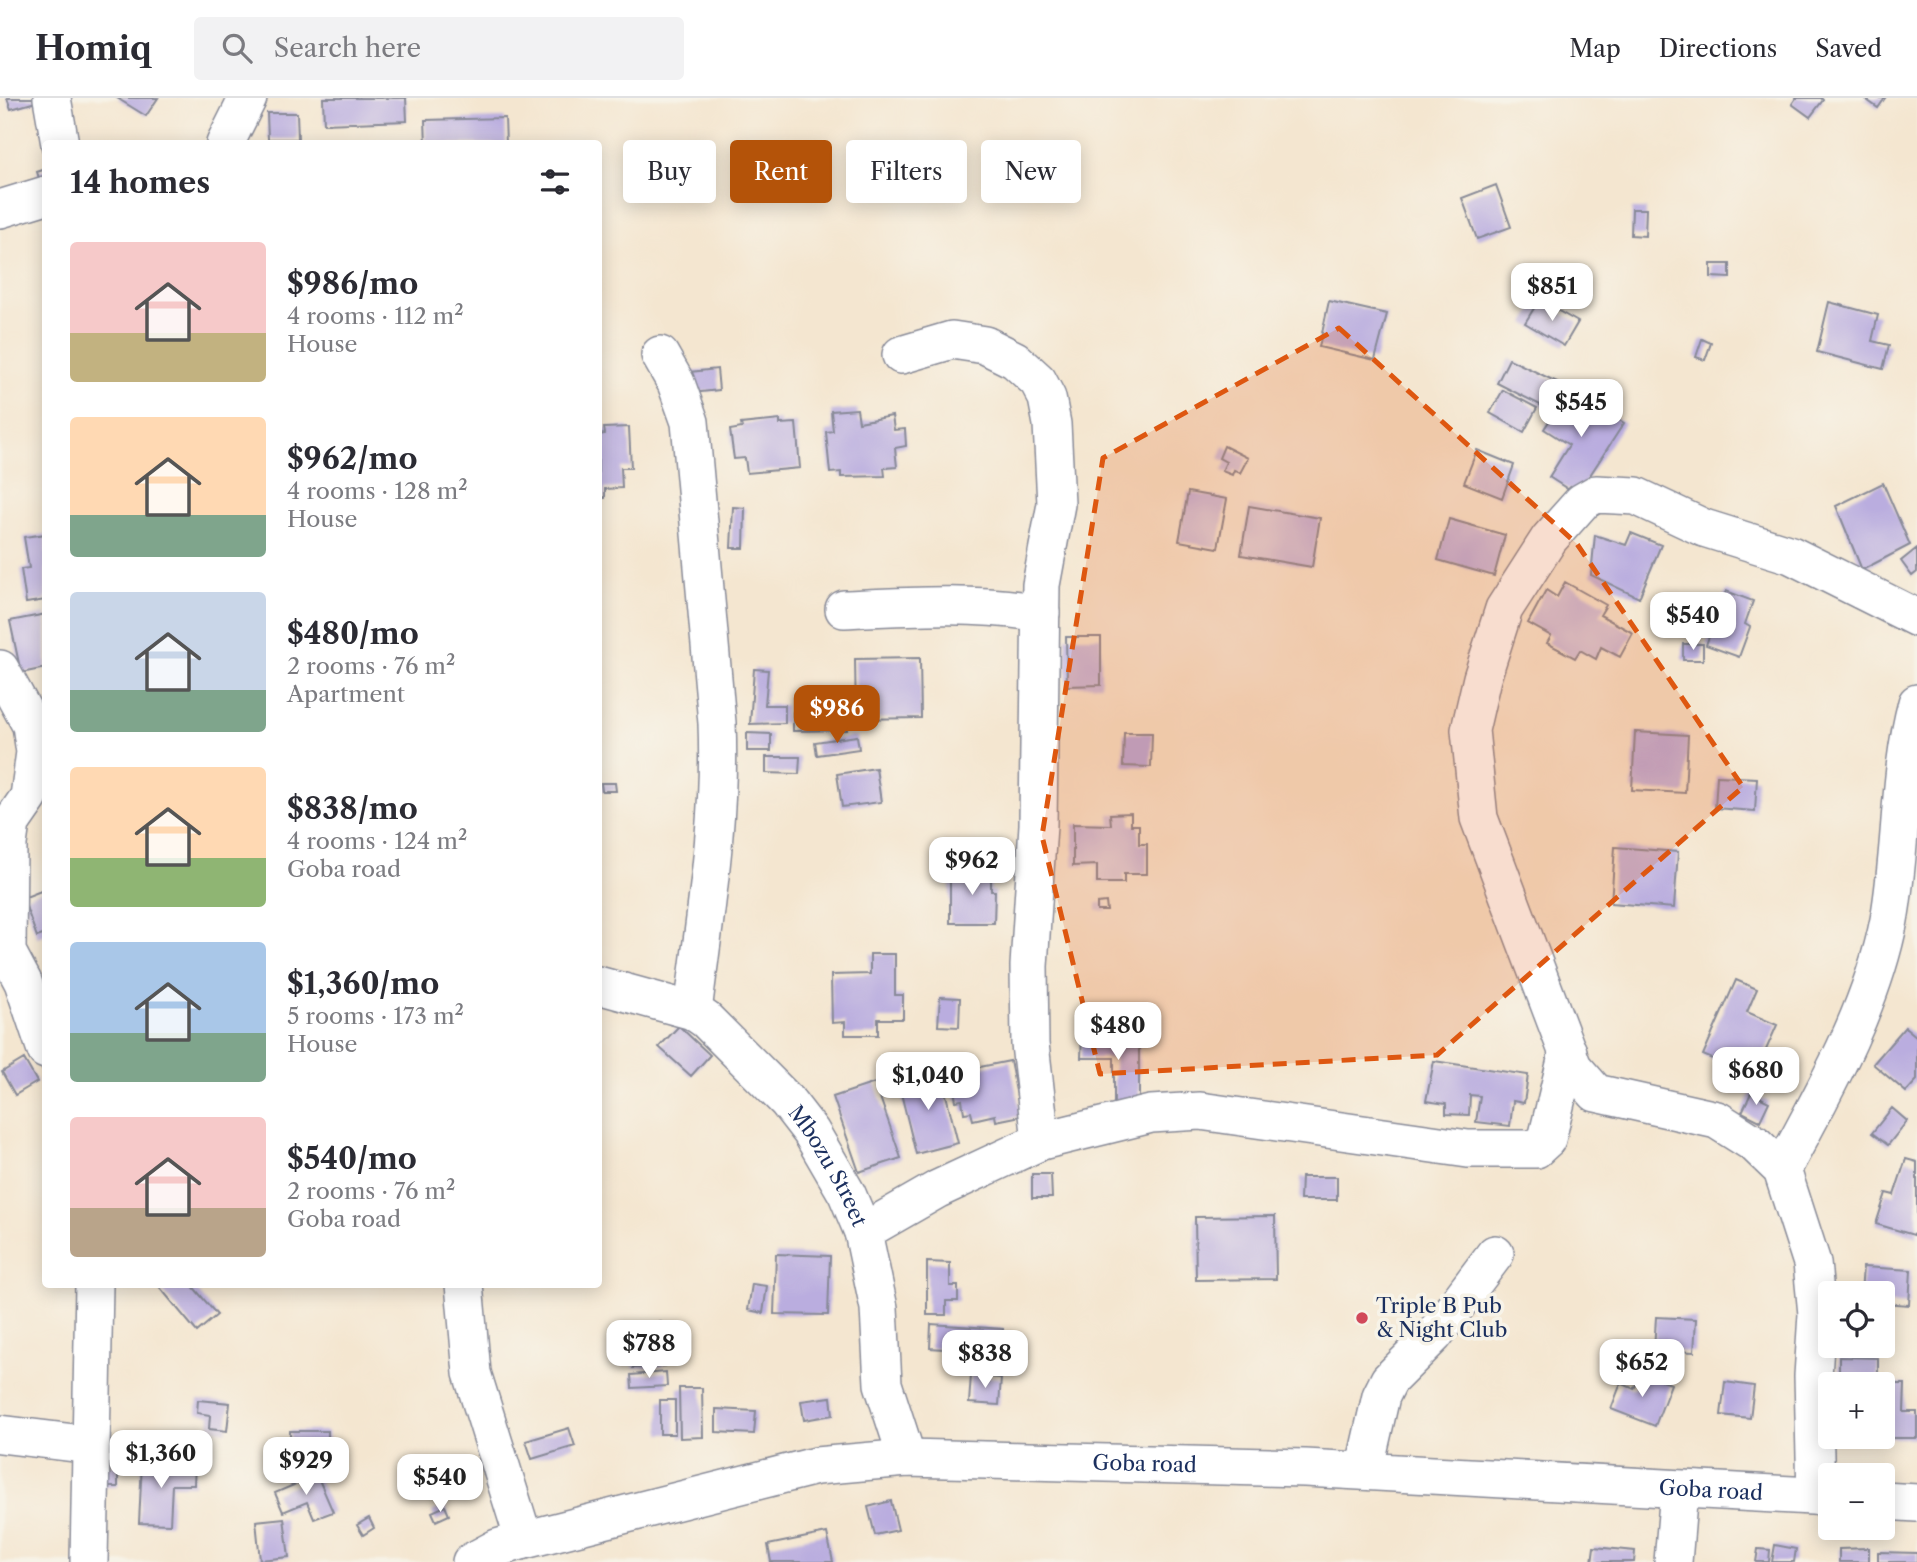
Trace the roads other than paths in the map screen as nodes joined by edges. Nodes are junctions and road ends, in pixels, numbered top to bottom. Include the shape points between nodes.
1 (52, 98) edge
2 (248, 98) edge
3 (59, 140) edge
4 (227, 140) edge
5 (42, 196) edge
6 (0, 209) edge
7 (660, 355) dead end
8 (901, 355) dead end
9 (844, 609) dead end
10 (1041, 613) junction
11 (1917, 618) edge
12 (0, 669) edge
13 (1917, 703) edge
14 (602, 986) edge
15 (693, 1012) junction
16 (42, 1038) edge
17 (1568, 1052) junction
18 (1041, 1141) junction
19 (1782, 1170) junction
20 (863, 1232) junction
21 (1495, 1254) dead end
22 (94, 1288) edge
23 (464, 1288) edge
24 (0, 1434) edge
25 (91, 1445) junction
26 (907, 1458) junction
27 (1821, 1463) edge
28 (1364, 1471) junction
29 (1679, 1490) junction
30 (1818, 1497) edge
31 (1895, 1502) edge
32 (1917, 1503) edge
33 (498, 1553) edge
34 (89, 1562) edge
35 (1673, 1562) edge

1 - 3 street
2 - 4 street
5 - 6 street
7 - 15 street via 690,422 717,723 713,864
8 - 10 street via 952,340 985,345 1015,360 1038,380 1052,424 1056,504 1041,585
9 - 10 street via 995,605
10 - 18 street via 1038,825 1029,966 1030,1044
11 - 17 street via 1791,555 1704,528 1636,496 1596,494 1581,502 1549,539 1504,609 1470,730 1479,818
12 - 16 street via 31,725 35,752 29,797 11,823 8,844 7,951
13 - 19 street via 1889,920 1875,975
14 - 15 street, Mbozu Street
15 - 20 street, Mbozu Street via 737,1049 811,1132
17 - 18 street via 1547,1139 1536,1149 1468,1149 1200,1111 1151,1114
17 - 19 street via 1573,1068 1596,1093 1717,1120 1755,1144
18 - 20 street via 938,1189
19 - 27 street via 1812,1264 1818,1314 1812,1376
20 - 26 street, Mbozu Street via 879,1308 883,1384
21 - 28 street via 1434,1335 1389,1380
22 - 25 street
23 - 33 street
24 - 25 street
25 - 34 street
26 - 28 street, Goba road
26 - 33 street, Goba road via 816,1466
28 - 29 street, Goba road
29 - 30 street, Goba road
29 - 35 street
31 - 32 street

